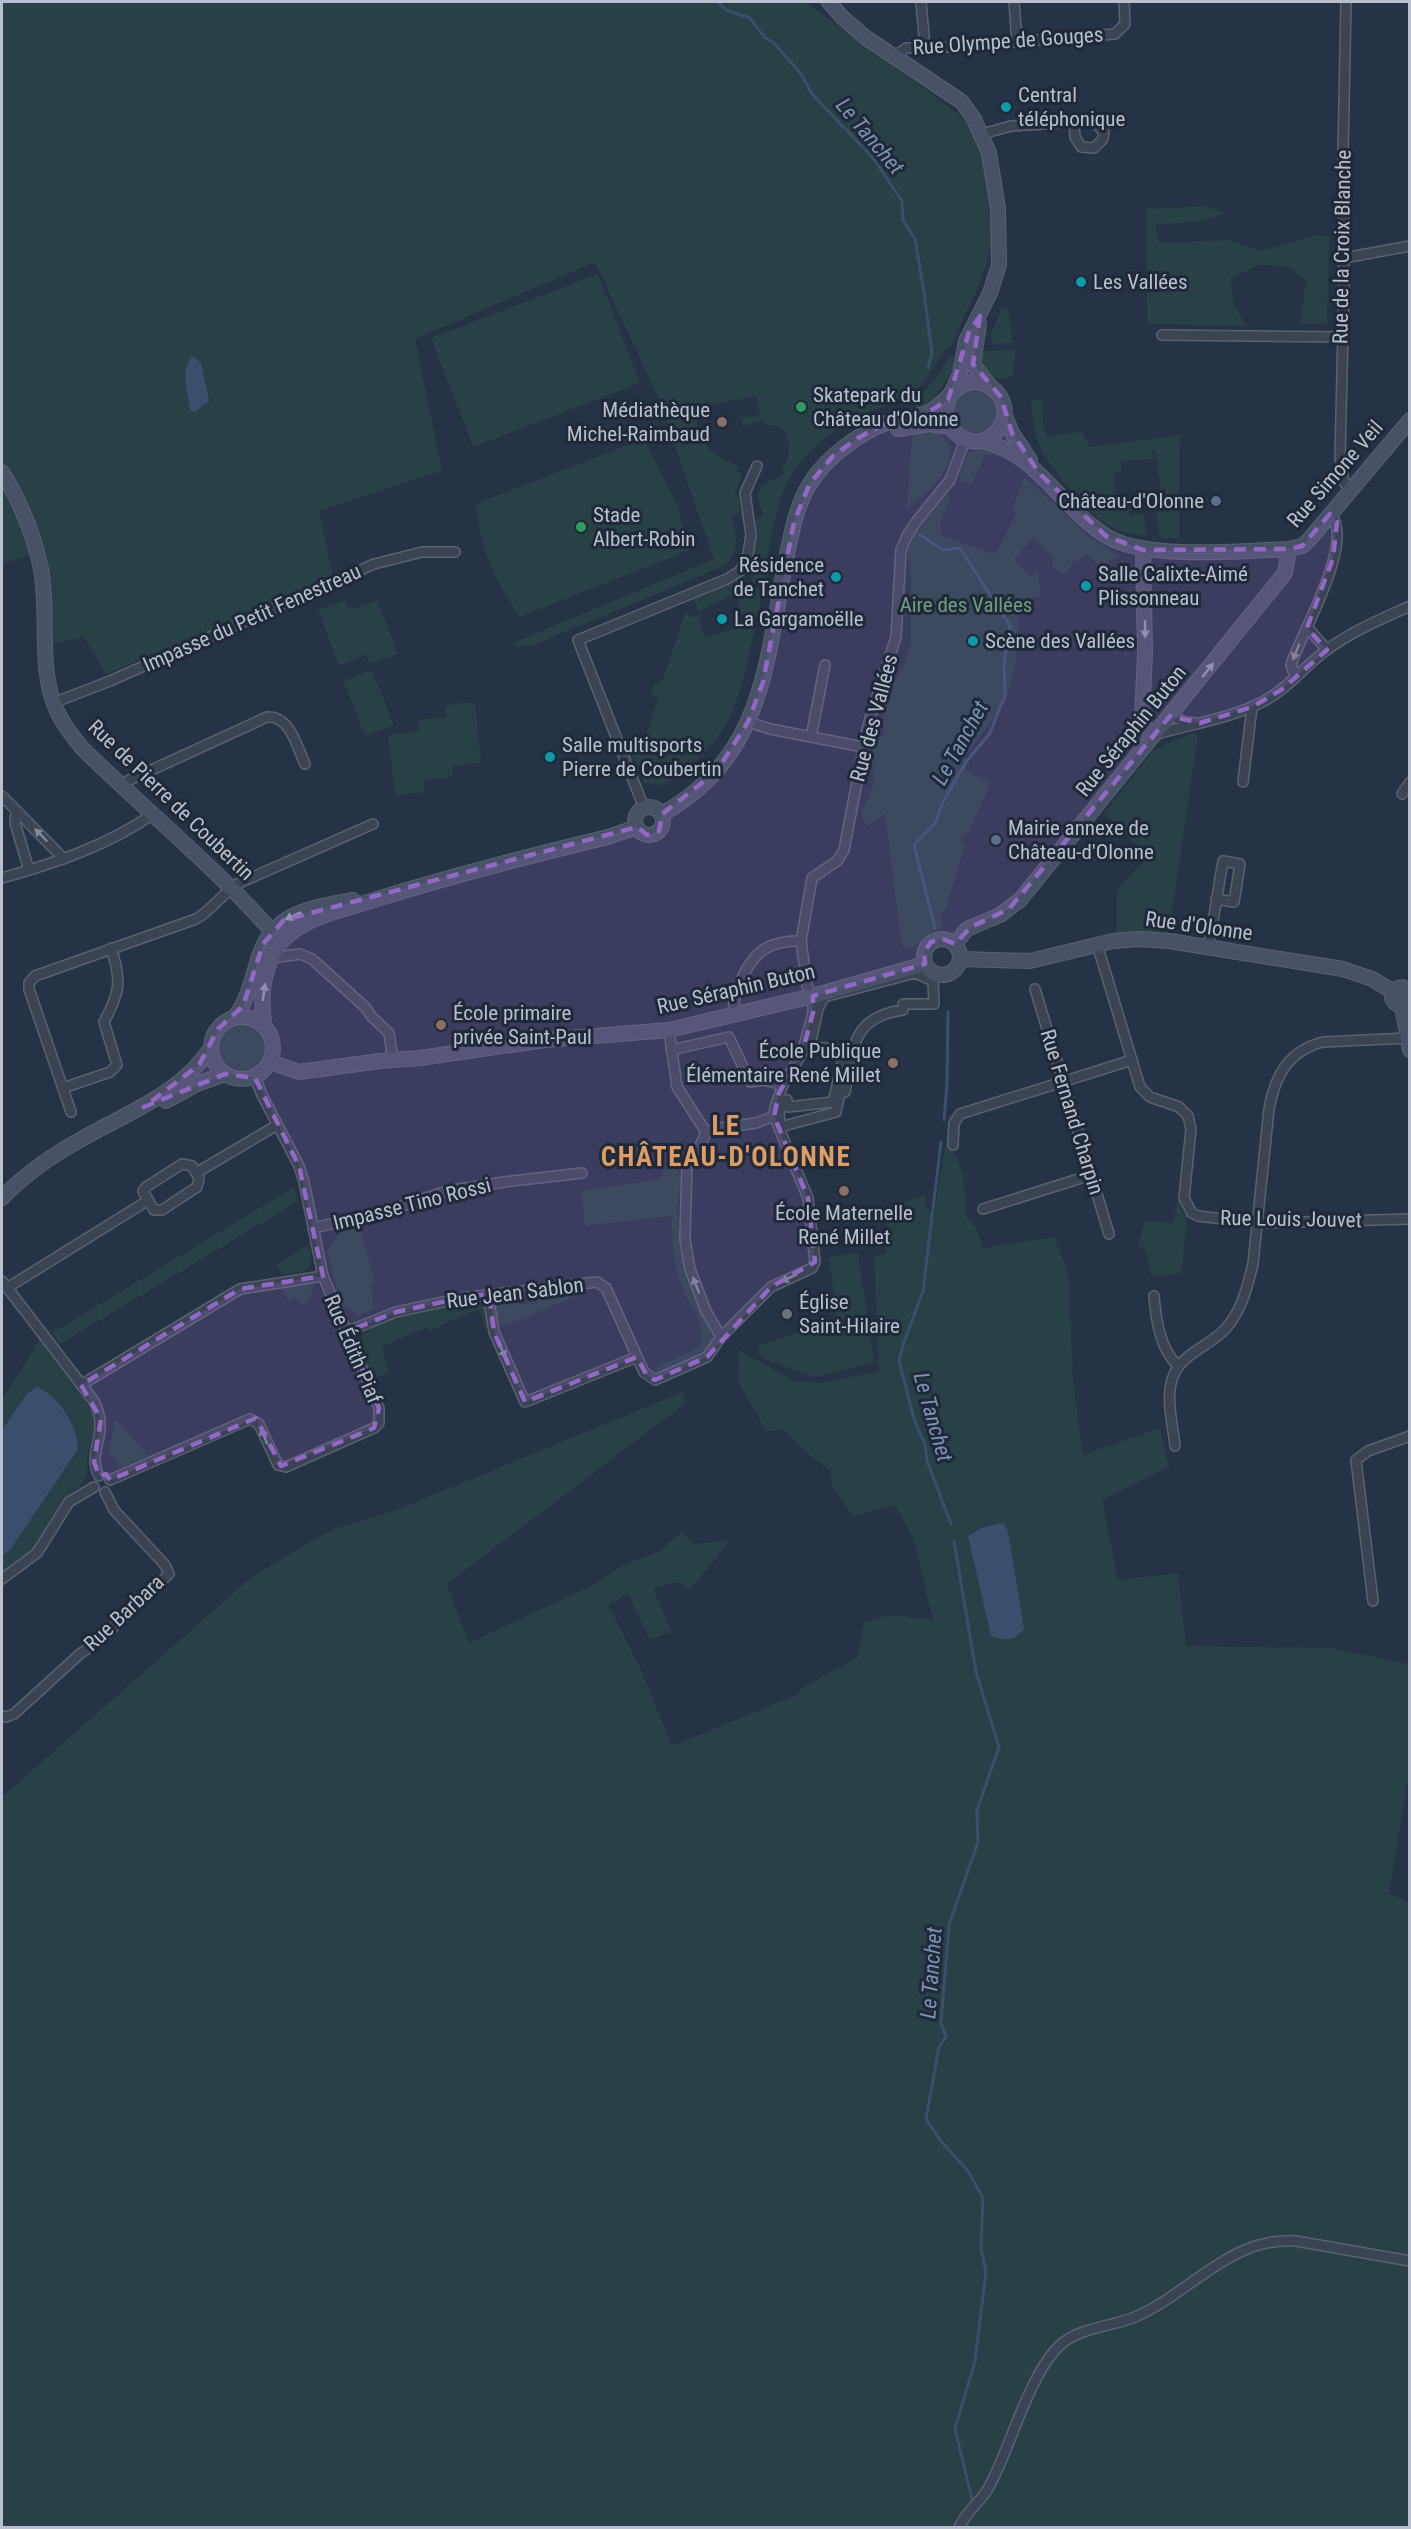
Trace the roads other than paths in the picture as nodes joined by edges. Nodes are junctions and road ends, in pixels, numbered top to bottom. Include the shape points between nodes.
1 (829, 2) edge
2 (921, 2) edge
3 (1014, 2) edge
4 (1124, 2) edge
5 (1346, 2) edge
6 (1017, 42) junction
7 (925, 47) junction
8 (895, 56) junction
9 (1074, 122) dead end
10 (982, 134) junction
11 (1410, 246) edge
12 (1344, 258) junction
13 (980, 316) junction
14 (1162, 335) dead end
15 (1341, 337) junction
16 (989, 385) junction
17 (950, 397) junction
18 (1005, 416) junction
19 (1410, 420) edge
20 (950, 427) junction
21 (872, 432) junction
22 (965, 440) junction
23 (982, 441) junction
24 (757, 466) dead end
25 (2, 472) edge
26 (1040, 474) junction
27 (1350, 489) junction
28 (1330, 514) junction
29 (1289, 549) junction
30 (1143, 550) junction
31 (455, 552) dead end
32 (1410, 606) edge
33 (1307, 627) junction
34 (1327, 650) junction
35 (825, 666) dead end
36 (1295, 677) junction
37 (53, 703) junction
38 (1252, 707) junction
39 (1171, 715) junction
40 (748, 722) junction
41 (1200, 723) junction
42 (1154, 735) junction
43 (811, 736) junction
44 (862, 747) junction
45 (305, 764) dead end
46 (1243, 782) dead end
47 (1410, 783) edge
48 (121, 784) junction
49 (1402, 794) dead end
50 (2, 796) edge
51 (644, 808) junction
52 (16, 813) junction
53 (153, 814) junction
54 (662, 814) junction
55 (373, 824) dead end
56 (637, 827) junction
57 (64, 859) junction
58 (29, 870) junction
59 (2, 878) edge
60 (231, 888) junction
61 (411, 889) junction
62 (1216, 899) dead end
63 (272, 930) junction
64 (801, 941) junction
65 (281, 942) junction
66 (955, 944) junction
67 (1097, 945) junction
68 (1208, 947) junction
69 (111, 948) junction
70 (272, 958) junction
71 (960, 959) junction
72 (925, 964) junction
73 (933, 981) joint
74 (1404, 988) edge
75 (1035, 989) dead end
76 (813, 996) junction
77 (1406, 1004) edge
78 (733, 1014) junction
79 (234, 1018) junction
80 (265, 1027) junction
81 (669, 1030) junction
82 (1409, 1044) edge
83 (211, 1048) junction
84 (671, 1050) junction
85 (393, 1060) junction
86 (1131, 1060) junction
87 (270, 1062) junction
88 (225, 1074) junction
89 (255, 1077) junction
90 (1062, 1080) junction
91 (783, 1085) junction
92 (63, 1088) junction
93 (144, 1107) junction
94 (71, 1112) dead end
95 (774, 1116) junction
96 (277, 1125) junction
97 (706, 1132) junction
98 (953, 1145) dead end
99 (196, 1173) junction
100 (582, 1173) dead end
101 (1090, 1175) junction
102 (2, 1198) edge
103 (147, 1201) junction
104 (983, 1209) dead end
105 (1410, 1219) edge
106 (1258, 1223) junction
107 (313, 1228) junction
108 (1109, 1234) dead end
109 (323, 1275) junction
110 (4, 1285) edge
111 (488, 1294) junction
112 (1154, 1296) dead end
113 (346, 1332) junction
114 (721, 1337) junction
115 (637, 1357) junction
116 (1178, 1366) junction
117 (81, 1385) junction
118 (1410, 1436) edge
119 (1175, 1446) dead end
120 (99, 1476) junction
121 (110, 1480) junction
122 (94, 1487) junction
123 (105, 1492) junction
124 (2, 1579) edge
125 (1373, 1601) dead end
126 (2, 1716) edge
127 (1410, 2261) edge
128 (959, 2528) edge

1 - 8 street via 859,32
2 - 7 street
3 - 6 street
4 - 6 street, Rue Olympe de Gouges via 1123,28 1114,34
5 - 12 street, Rue de la Croix Blanche
6 - 7 street, Rue Olympe de Gouges
7 - 8 street, Rue Olympe de Gouges via 906,48
8 - 10 street via 962,102
9 - 10 street via 1011,126
10 - 13 street via 994,177 1000,246 997,275
11 - 12 street
12 - 15 street, Rue de la Croix Blanche
13 - 16 street via 973,364
13 - 17 street via 966,341 960,374
14 - 15 street
15 - 27 street, Rue de la Croix Blanche via 1340,458 1344,482
16 - 17 street via 965,384
16 - 18 street via 1001,397
17 - 20 street via 945,414
17 - 21 street via 925,414 888,423
18 - 23 street via 997,432
18 - 26 street
19 - 27 street, Rue Simone Veil
20 - 21 street via 929,424
20 - 22 street
21 - 40 street via 833,456 803,495 791,535 762,682
22 - 23 street
22 - 44 street, Rue des Vallées via 950,480 916,522 901,550 896,637
23 - 26 street via 1010,451
24 - 51 street via 745,494 750,546 740,571 578,640
25 - 37 street, Rue de Pierre de Coubertin via 23,514 41,570 48,684
26 - 30 street via 1106,536
27 - 28 street, Rue Simone Veil
28 - 29 street, Rue Simone Veil via 1302,546
28 - 33 street via 1338,527 1335,549
29 - 30 street
39 -> 29 street, Rue Séraphin Buton via 1286,573
30 -> 42 street via 1142,718 1144,727
31 - 37 street, Impasse du Petit Fenestreau via 422,552 374,564
32 - 34 street
33 - 34 street
33 -> 36 street via 1291,665
34 - 36 street
35 - 43 street
36 - 38 street
37 - 48 street, Rue de Pierre de Coubertin via 82,748
38 - 41 street
38 - 46 street
39 - 41 street via 1185,722
39 - 42 street, Rue Séraphin Buton
40 - 43 street
40 - 54 street via 716,772 688,798
41 - 42 street
42 - 66 street, Rue Séraphin Buton via 1020,900 1000,915 967,929
43 - 44 street
44 - 64 street, Rue des Vallées via 844,850 837,861 812,878
45 - 48 street via 286,724 267,717
47 - 49 street
48 - 53 street, Rue de Pierre de Coubertin
50 - 52 street
51 - 54 street via 652,807
51 - 56 street via 638,814
57 -> 52 street
52 - 58 street via 15,823
53 - 57 street via 108,841
53 - 60 street, Rue de Pierre de Coubertin
54 - 56 street via 663,823 655,834 647,835
55 - 60 street
56 - 61 street
57 - 58 street
58 - 59 street
60 - 63 street, Rue de Pierre de Coubertin
60 - 69 street via 196,919
61 -> 63 street via 307,910
61 - 65 street via 312,920
62 - 68 street
63 - 65 street, Rue de Pierre de Coubertin
63 - 79 street via 258,956 246,999
64 - 76 street, Rue des Vallées via 807,986
64 - 78 street via 773,944 756,954 738,988
65 - 70 street
66 - 71 street
66 - 72 street via 943,939 931,942 924,952
67 - 68 street, Rue d'Olonne via 1140,939
67 - 71 street, Rue d'Olonne via 1030,961
67 - 86 street, Rue Louis Jouvet
68 - 74 street, Rue d'Olonne via 1343,969
69 - 92 street via 117,990 115,1004 104,1022 117,1065 110,1072
69 - 92 street via 40,973 29,983
80 -> 70 street via 262,997
70 - 85 street via 300,954 312,959 384,1028 391,1040
71 - 72 street via 955,970 945,975 933,973
72 - 76 street, Rue Séraphin Buton
73 - 73 street via 915,973 824,997 810,1046 844,1051 833,1102 788,1107 787,1100 782,1100 780,1126 836,1112 863,1028 873,1018 903,1010 903,1004 934,1004
74 - 77 street, Rue d'Olonne via 1393,1001
75 - 90 street, Rue Fernand Charpin
76 - 78 street, Rue Séraphin Buton
76 - 91 street via 813,1013 802,1053
77 - 82 street, Rue d'Olonne
78 - 81 street, Rue Séraphin Buton
79 - 80 street via 251,1018
79 - 83 street via 218,1029
80 - 87 street via 273,1043
81 - 84 street
81 - 85 street, Rue Séraphin Buton via 544,1040
82 - 106 street via 1323,1042 1297,1053 1287,1063 1273,1089
83 - 88 street via 215,1063
83 - 93 street via 196,1069
84 - 91 street via 729,1037 750,1082 764,1080
84 - 97 street via 677,1087
85 - 87 street, Rue Séraphin Buton via 299,1072
86 - 90 street
86 - 106 street, Rue Louis Jouvet via 1144,1093 1179,1107 1188,1116 1191,1129 1184,1198 1189,1211 1198,1216
87 - 89 street
88 - 89 street via 240,1079
88 - 93 street
89 - 96 street, Rue Édith Piaf
90 - 98 street via 960,1114 952,1132
90 - 101 street, Rue Fernand Charpin
91 - 95 street
92 - 94 street
93 - 102 street via 54,1155
95 - 97 street
95 -> 114 street via 808,1198 815,1262 812,1268 771,1287
96 - 99 street
96 - 107 street, Rue Édith Piaf via 299,1166
114 -> 97 street via 690,1269 685,1239 687,1162
99 - 103 street via 197,1187 162,1210 154,1210
99 - 103 street via 190,1164 182,1164 146,1187 143,1191
100 - 107 street, Impasse Tino Rossi via 447,1191 384,1212
101 - 104 street
101 - 108 street, Rue Fernand Charpin
103 - 110 street
105 - 106 street, Rue Louis Jouvet
106 - 116 street via 1253,1264 1236,1315 1220,1334
107 - 109 street, Rue Édith Piaf
109 - 113 street, Rue Édith Piaf
109 - 117 street via 240,1289
110 - 117 street
111 - 113 street, Rue Jean Sablon via 405,1310
111 - 115 street, Rue Jean Sablon via 603,1284
111 -> 115 street via 494,1332 525,1402
112 - 116 street via 1164,1348
113 -> 121 street, Rue Édith Piaf via 379,1408 379,1423 374,1428 286,1467 274,1461 256,1420 250,1419
114 - 115 street, Rue Jean Sablon via 707,1357 655,1380 647,1376
116 - 119 street via 1170,1386
117 - 120 street via 94,1401 101,1419 94,1462
118 - 125 street via 1368,1451 1356,1460
120 - 121 street
120 - 122 street via 94,1479
121 - 123 street
122 - 123 street
122 - 124 street via 69,1502 37,1552
123 - 126 street, Rue Barbara via 114,1510 170,1574 14,1714
127 - 128 street via 1296,2241 1259,2244 1228,2257 1145,2312 1073,2336 1061,2344 1043,2367 988,2489

